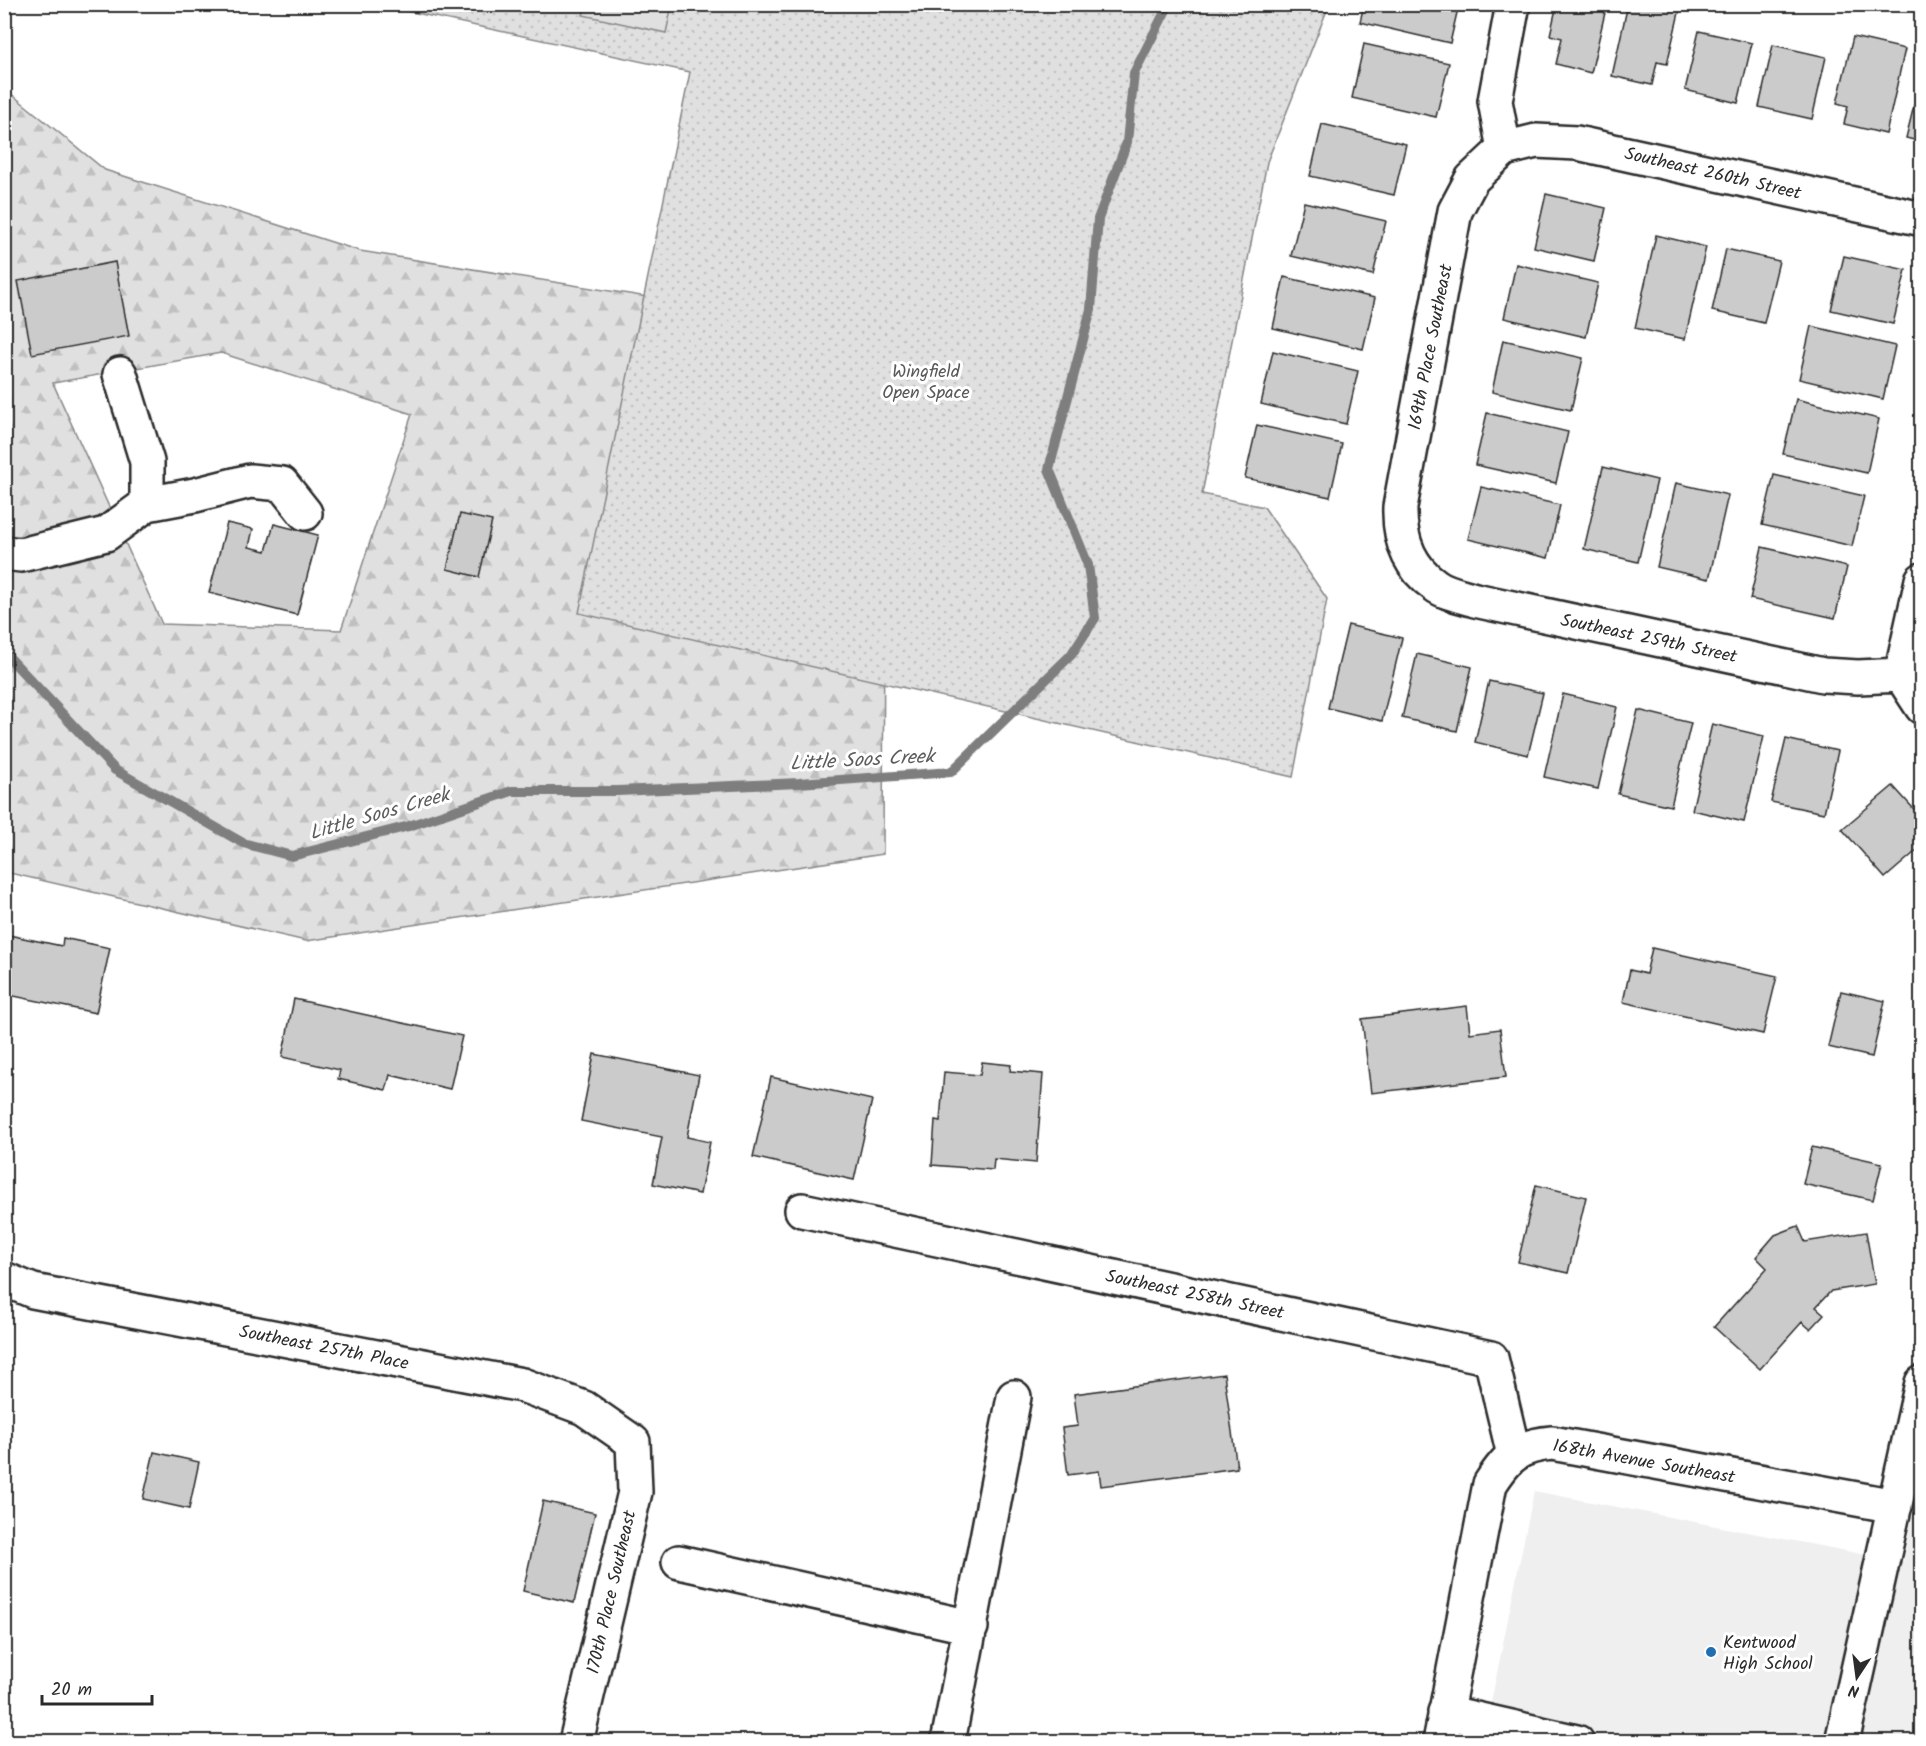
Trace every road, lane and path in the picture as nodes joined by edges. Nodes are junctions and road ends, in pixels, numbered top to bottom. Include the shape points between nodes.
1 (1513, 4) edge
2 (1504, 149) junction
3 (1922, 219) edge
4 (120, 374) dead end
5 (147, 504) junction
6 (305, 513) dead end
7 (4, 553) edge
8 (1410, 560) joint
9 (1922, 580) edge
10 (1901, 675) junction
11 (1922, 707) edge
12 (802, 1209) dead end
13 (7, 1287) edge
14 (1922, 1383) edge
15 (1014, 1397) dead end
16 (633, 1442) joint
17 (1514, 1455) junction
18 (1895, 1506) junction
19 (679, 1562) dead end
20 (971, 1627) junction
21 (1443, 1727) edge
22 (1564, 1740) edge
23 (576, 1742) edge
24 (948, 1742) edge
25 (1842, 1742) edge

1 - 2 street via 1495,101
2 - 3 street, Southeast 260th Street via 1536,141 1577,143
2 - 8 street, 169th Place Southeast via 1472,179 1455,211 1400,507 1399,527
4 - 5 street via 147,462
5 - 6 street via 250,481 282,484
5 - 7 street via 106,534 21,555
8 - 10 street, Southeast 259th Street via 1436,586 1475,600 1823,675
9 - 10 street
10 - 11 street
12 - 17 street, Southeast 258th Street via 1491,1358
13 - 16 street, Southeast 257th Place via 522,1385 584,1408
14 - 18 street
15 - 20 street
16 - 23 street, 170th Place Southeast via 635,1492
17 - 18 street, 168th Avenue Southeast via 1530,1445 1552,1443
17 - 21 street, 168th Avenue Southeast via 1490,1484
18 - 25 street
19 - 20 street
20 - 24 street
21 - 22 street

